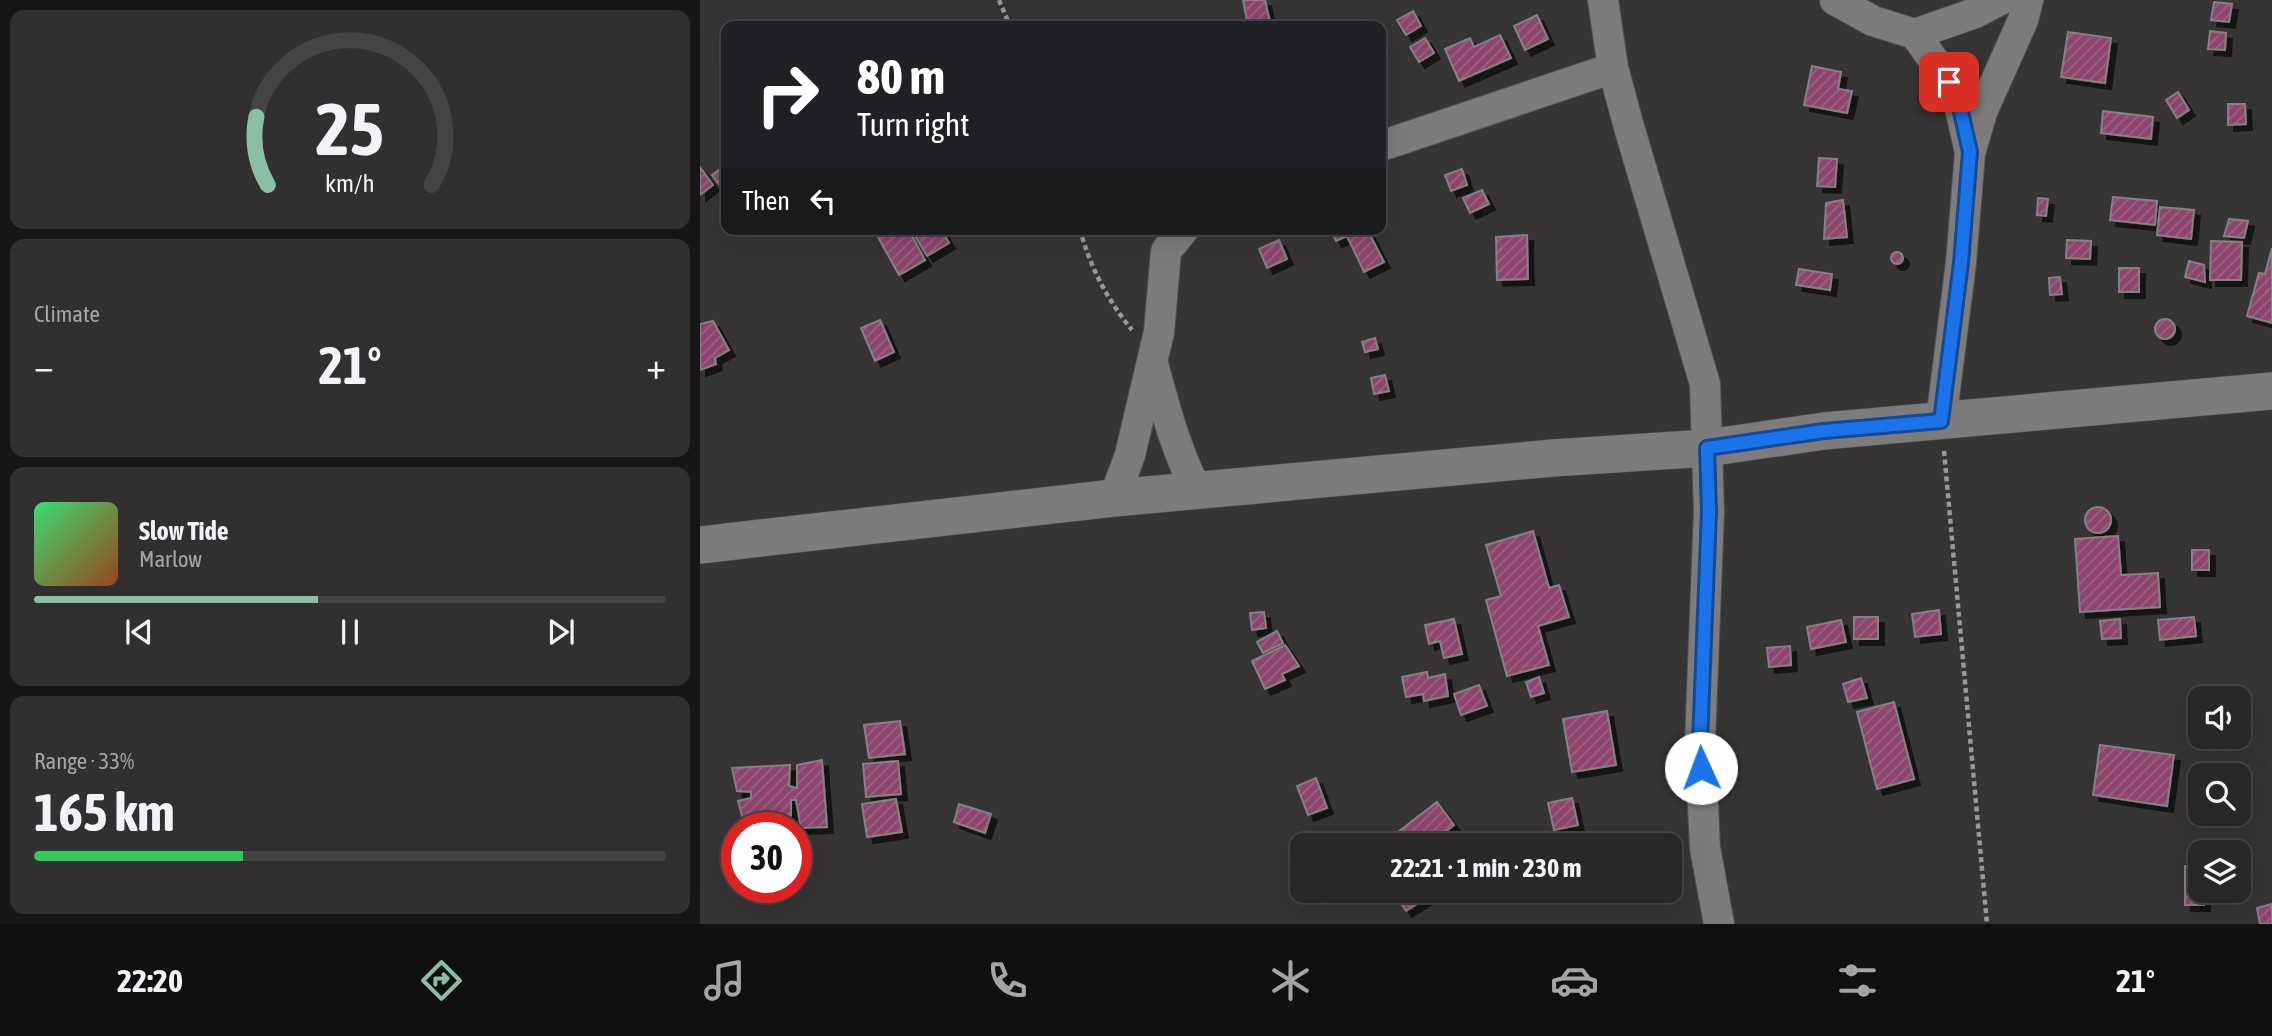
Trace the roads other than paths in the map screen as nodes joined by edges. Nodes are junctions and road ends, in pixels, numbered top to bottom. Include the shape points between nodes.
1 (1603, 0) edge
2 (1835, 0) edge
3 (2000, 0) edge
4 (2028, 0) edge
5 (1914, 34) junction
6 (1614, 68) junction
7 (1386, 144) edge
8 (1970, 152) junction
9 (1179, 235) edge
10 (1154, 354) junction
11 (2272, 391) edge
12 (1941, 421) junction
13 (1707, 448) junction
14 (1197, 491) junction
15 (1114, 498) junction
16 (700, 545) edge
17 (1719, 924) edge

1 - 6 street
2 - 5 street via 1873,21
3 - 5 street
4 - 8 street
5 - 8 street via 1959,103
6 - 7 street
6 - 13 street via 1704,384
8 - 12 street
9 - 10 street via 1166,251
10 - 14 street via 1172,430
10 - 15 street via 1130,455
11 - 12 street
12 - 13 street
13 - 14 street
13 - 17 street via 1700,742 1705,848
14 - 15 street
15 - 16 street

